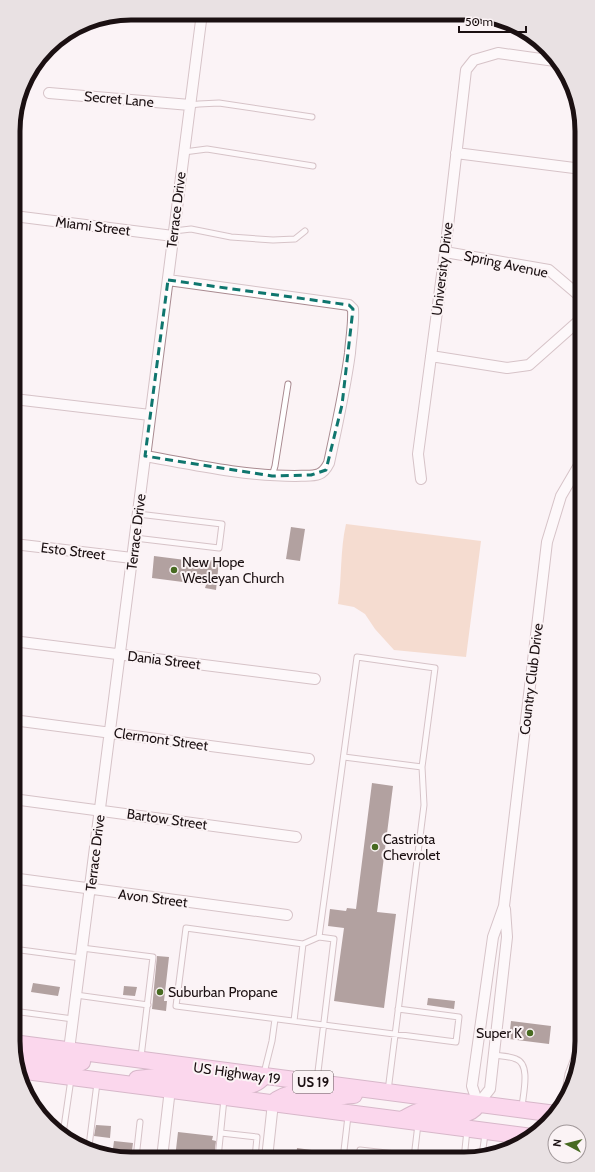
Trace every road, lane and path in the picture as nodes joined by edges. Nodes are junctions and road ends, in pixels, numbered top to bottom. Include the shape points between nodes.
1 (201, 20) edge
2 (549, 60) edge
3 (49, 93) dead end
4 (190, 106) junction
5 (312, 117) dead end
6 (184, 152) junction
7 (456, 153) junction
8 (313, 166) dead end
9 (575, 168) edge
10 (20, 217) edge
11 (305, 232) dead end
12 (173, 234) junction
13 (445, 252) junction
14 (168, 280) junction
15 (575, 292) edge
16 (575, 324) edge
17 (431, 356) junction
18 (288, 384) dead end
19 (20, 400) edge
20 (150, 415) junction
21 (145, 456) junction
22 (575, 472) edge
23 (272, 476) junction
24 (421, 479) dead end
25 (138, 514) junction
26 (135, 538) junction
27 (20, 545) edge
28 (132, 558) junction
29 (20, 642) edge
30 (120, 655) junction
31 (315, 679) dead end
32 (20, 721) edge
33 (110, 732) junction
34 (344, 757) junction
35 (309, 759) dead end
36 (422, 767) junction
37 (20, 800) edge
38 (100, 810) junction
39 (296, 836) dead end
40 (20, 879) edge
41 (90, 889) junction
42 (504, 906) junction
43 (287, 915) dead end
44 (319, 937) junction
45 (304, 944) junction
46 (20, 949) edge
47 (82, 953) junction
48 (486, 990) junction
49 (501, 992) junction
50 (76, 995) junction
51 (148, 1005) junction
52 (398, 1009) junction
53 (20, 1012) edge
54 (73, 1019) junction
55 (275, 1019) junction
56 (294, 1021) junction
57 (324, 1025) junction
58 (481, 1025) junction
59 (497, 1027) junction
60 (395, 1034) junction
61 (20, 1044) edge
62 (69, 1050) junction
63 (106, 1055) junction
64 (494, 1055) junction
65 (21, 1056) edge
66 (141, 1060) junction
67 (573, 1060) edge
68 (24, 1071) edge
69 (71, 1076) junction
70 (264, 1076) junction
71 (104, 1081) junction
72 (316, 1083) junction
73 (566, 1084) edge
74 (170, 1089) junction
75 (388, 1092) junction
76 (225, 1096) junction
77 (273, 1103) junction
78 (478, 1104) junction
79 (522, 1110) junction
80 (348, 1113) junction
81 (548, 1113) edge
82 (402, 1120) junction
83 (140, 1122) dead end
84 (418, 1122) junction
85 (467, 1128) junction
86 (64, 1129) edge
87 (485, 1131) junction
88 (220, 1133) junction
89 (522, 1136) edge
90 (90, 1144) edge
91 (360, 1150) dead end
92 (483, 1150) edge
93 (137, 1152) edge
94 (163, 1152) edge
95 (218, 1152) edge
96 (256, 1152) edge
97 (267, 1152) edge
98 (344, 1152) edge
99 (375, 1152) edge
100 (415, 1152) edge
101 (465, 1152) edge

1 - 4 street, Terrace Drive
2 - 7 street, University Drive via 498,54 474,60 466,70
3 - 4 street, Secret Lane
4 - 5 lane via 219,103
4 - 6 street, Terrace Drive
6 - 8 lane via 207,149
6 - 12 street, Terrace Drive
7 - 9 street
7 - 13 street, University Drive
10 - 12 street, Miami Street
11 - 12 lane via 295,239 273,240 231,237 191,229
12 - 14 street, Terrace Drive
13 - 15 street, Spring Avenue via 549,270
13 - 17 street, University Drive
14 - 20 street, Terrace Drive
14 - 23 street via 349,305 353,309 343,398 326,470 311,475
16 - 17 street via 529,365 507,368
17 - 24 street, University Drive via 418,454
18 - 23 lane
19 - 20 street
20 - 21 street, Terrace Drive
21 - 23 street
21 - 25 street, Terrace Drive
22 - 42 street, Country Club Drive via 561,496 547,542
25 - 26 street, Terrace Drive
25 - 26 lane via 222,524 219,548
26 - 28 street, Terrace Drive
27 - 28 street, Esto Street
28 - 30 street, Terrace Drive
29 - 30 street, Dania Street
30 - 31 street, Dania Street
30 - 33 street, Terrace Drive
32 - 33 street, Clermont Street
33 - 35 street, Clermont Street
33 - 38 street, Terrace Drive
34 - 36 lane
34 - 36 lane via 357,657 435,668
34 - 44 lane
36 - 52 lane via 424,805
37 - 38 street, Bartow Street
38 - 39 street, Bartow Street
38 - 41 street, Terrace Drive
40 - 41 street, Avon Street
41 - 43 street, Avon Street
41 - 47 street, Terrace Drive
42 - 48 street, Country Club Drive via 493,938
42 - 49 street, Country Club Drive via 508,937
44 - 45 lane
44 - 57 lane via 334,939
45 - 55 lane via 186,928 176,1006
45 - 56 lane
46 - 47 lane
47 - 50 street, Terrace Drive
47 - 51 lane via 154,957
48 - 49 street
48 - 58 street, Country Club Drive
49 - 59 street, Country Club Drive
50 - 51 lane
50 - 54 street, Terrace Drive
51 - 66 lane
52 - 60 lane
52 - 60 lane via 459,1017 456,1042
53 - 54 lane
54 - 62 street, Terrace Drive
55 - 56 lane
55 - 70 lane
56 - 57 lane
57 - 60 lane
57 - 72 lane
58 - 59 street
58 - 78 street, Country Club Drive via 472,1086
59 - 64 street, Country Club Drive
60 - 75 lane
61 - 62 highway, US Highway 19 / US 19
62 - 63 highway, US Highway 19 / US 19
63 - 65 highway via 78,1062
63 - 66 highway, US Highway 19 / US 19
64 - 78 street, Country Club Drive via 490,1089
64 - 79 lane via 516,1058 524,1065
66 - 70 highway, US Highway 19 / US 19
67 - 73 lane
68 - 69 highway, US Highway 19 / US 19
69 - 71 highway, US Highway 19 / US 19
69 - 86 lane
70 - 71 highway via 252,1085 242,1086 166,1076
70 - 72 highway, US Highway 19 / US 19
71 - 74 highway, US Highway 19 / US 19
71 - 90 lane
72 - 75 highway, US Highway 19 / US 19
74 - 76 highway, US Highway 19 / US 19
74 - 94 street
75 - 77 highway via 332,1097 291,1094 278,1098
75 - 78 highway, US Highway 19 / US 19
76 - 77 highway, US Highway 19 / US 19
76 - 88 lane
77 - 80 highway, US Highway 19 / US 19
77 - 97 street
78 - 79 highway, US Highway 19 / US 19
78 - 82 highway via 474,1110 467,1113 420,1111
79 - 81 highway, US Highway 19 / US 19
80 - 82 highway, US Highway 19 / US 19
80 - 98 lane
82 - 84 highway, US Highway 19 / US 19
83 - 93 lane
84 - 85 highway, US Highway 19 / US 19
84 - 100 lane
85 - 87 highway, US Highway 19 / US 19
85 - 101 lane
87 - 89 highway, US Highway 19 / US 19
87 - 92 lane
88 - 95 lane
88 - 96 lane via 257,1137
91 - 99 lane

